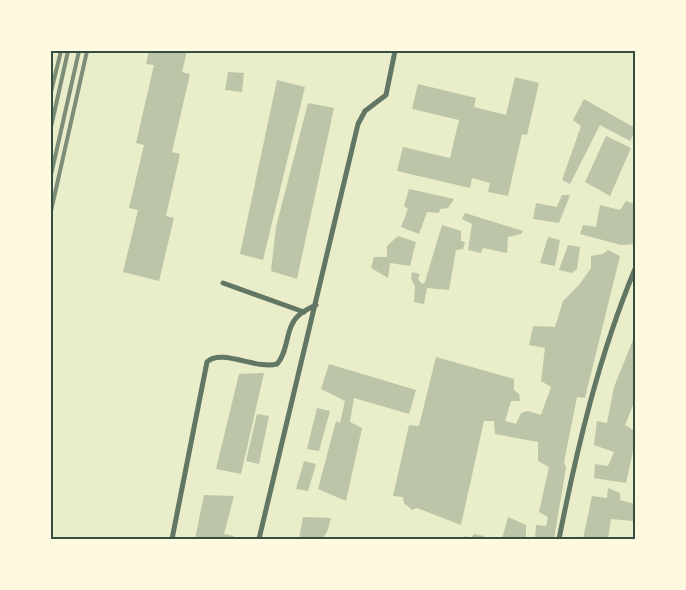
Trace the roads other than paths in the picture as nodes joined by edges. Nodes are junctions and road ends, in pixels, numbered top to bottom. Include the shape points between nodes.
1 (395, 51) edge
2 (635, 269) edge
3 (222, 283) dead end
4 (316, 305) junction
5 (304, 312) junction
6 (172, 539) edge
7 (259, 539) edge
8 (559, 539) edge

1 - 4 street via 386,94 365,110 358,124
2 - 8 street via 591,404
3 - 5 street
4 - 5 street
4 - 7 street
5 - 6 street via 294,321 283,356 277,364 266,366 218,356 207,362

